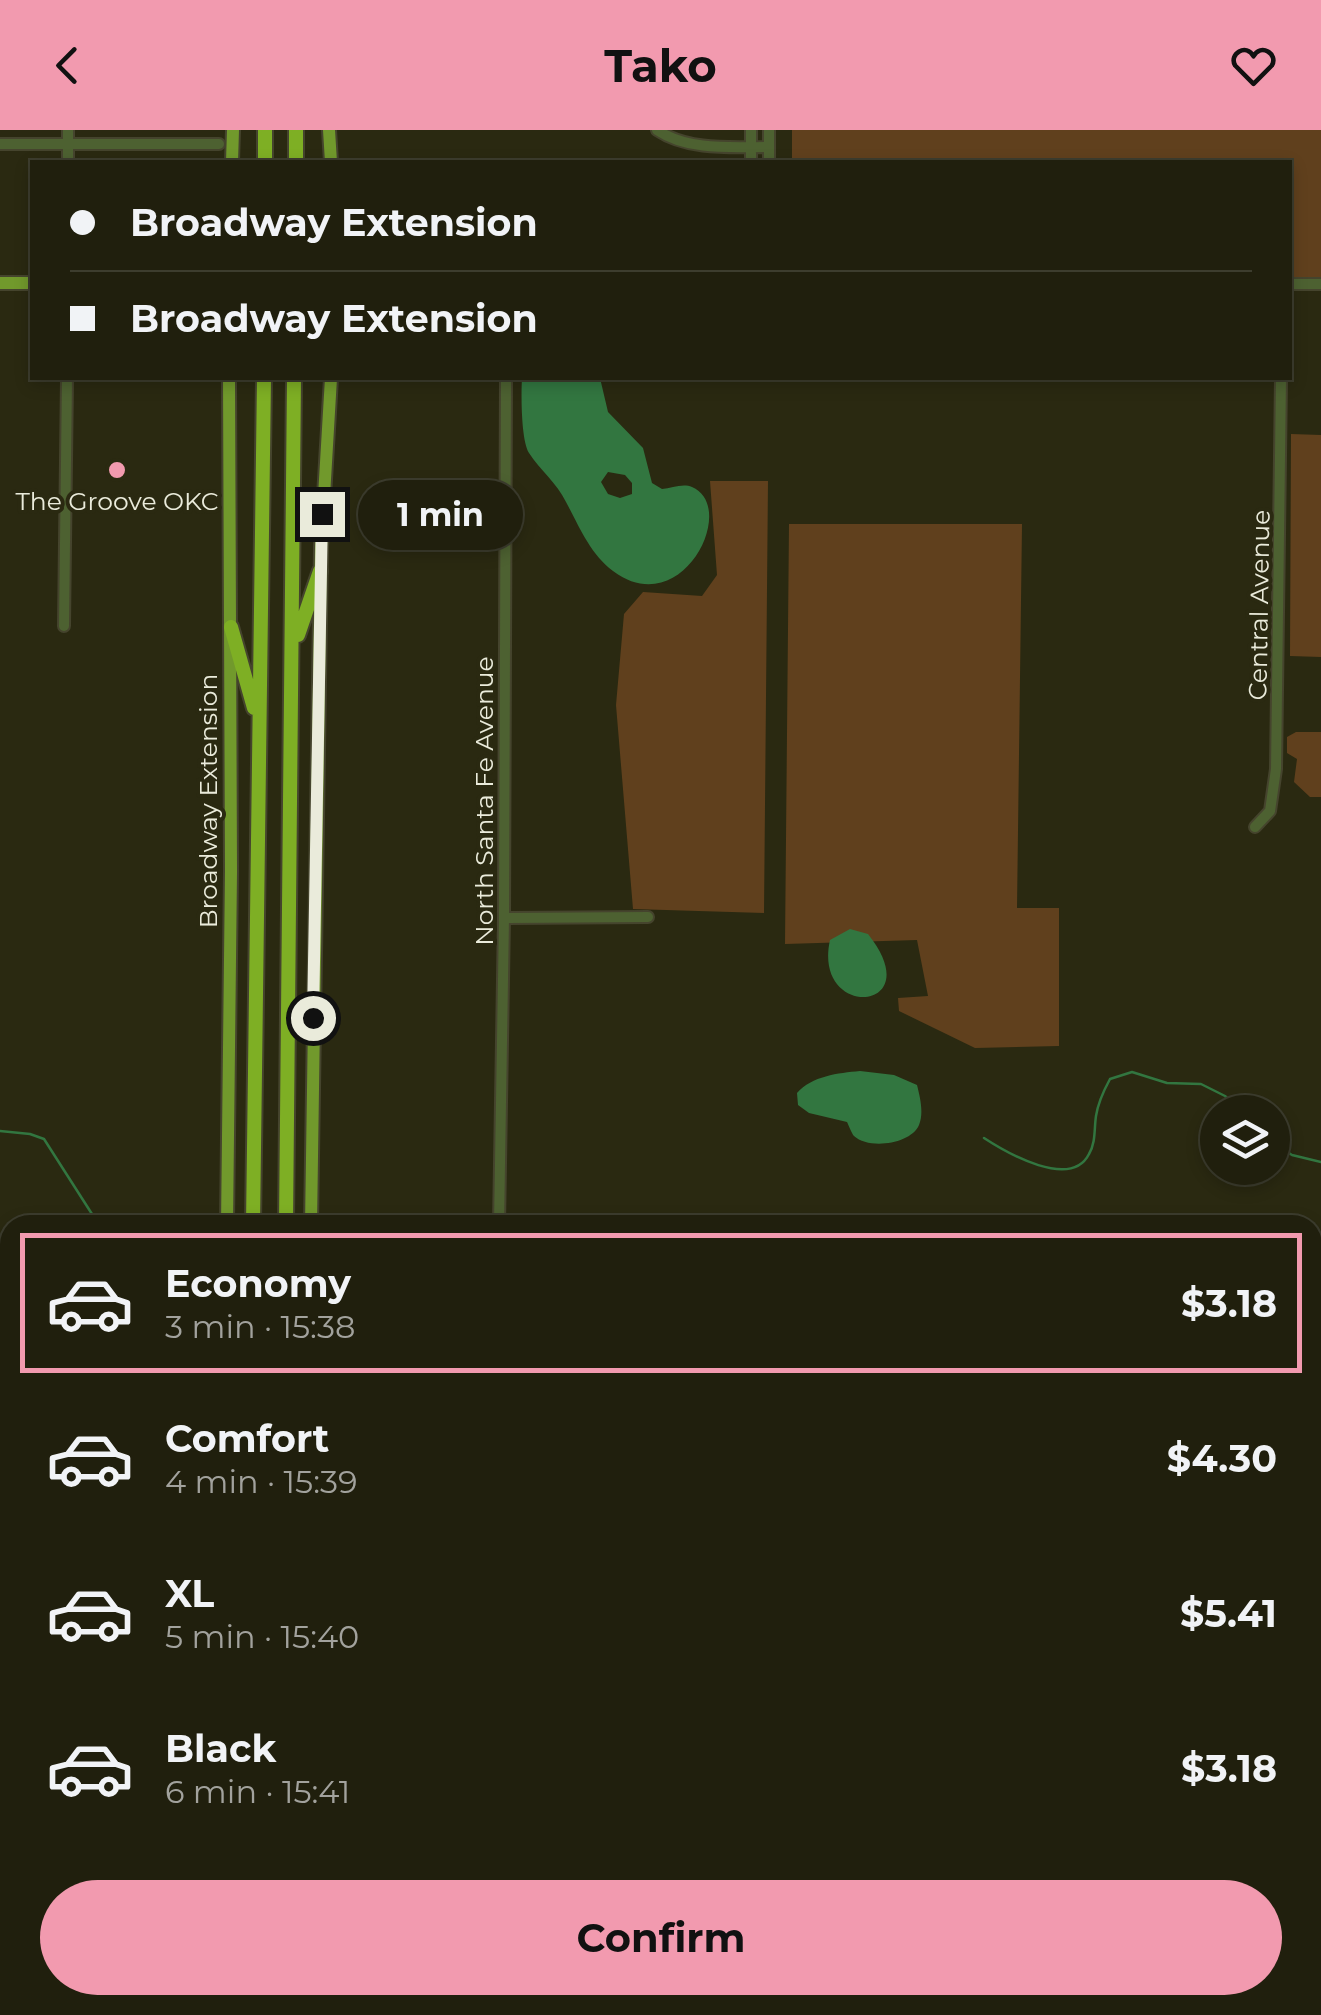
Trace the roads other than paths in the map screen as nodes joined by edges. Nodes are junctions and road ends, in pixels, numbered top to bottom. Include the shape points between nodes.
1 (68, 130) edge
2 (233, 130) edge
3 (265, 130) edge
4 (296, 130) edge
5 (329, 130) edge
6 (657, 130) edge
7 (750, 130) edge
8 (769, 130) edge
9 (0, 144) edge
10 (68, 144) junction
11 (219, 144) dead end
12 (750, 147) junction
13 (769, 147) junction
14 (68, 160) edge
15 (232, 160) edge
16 (265, 160) edge
17 (296, 160) edge
18 (331, 160) edge
19 (751, 160) edge
20 (769, 160) edge
21 (0, 283) edge
22 (30, 283) edge
23 (1292, 284) edge
24 (1321, 284) edge
25 (68, 380) edge
26 (229, 380) edge
27 (264, 380) edge
28 (294, 380) edge
29 (331, 380) edge
30 (506, 380) edge
31 (1281, 380) edge
32 (320, 571) junction
33 (64, 626) dead end
34 (231, 627) junction
35 (294, 650) junction
36 (258, 724) junction
37 (1255, 827) dead end
38 (648, 917) dead end
39 (504, 918) junction
40 (227, 1215) edge
41 (253, 1215) edge
42 (286, 1215) edge
43 (311, 1215) edge
44 (499, 1215) edge

1 - 10 street
2 - 15 main road
3 - 16 highway
4 - 17 highway
5 - 18 main road
6 - 12 street via 691,144
7 - 12 street
8 - 13 street
9 - 10 street
10 - 11 street
10 - 14 street
12 - 13 street
12 - 19 street
13 - 20 street
21 - 22 main road
23 - 24 street
25 - 33 street
26 - 34 main road, Broadway Extension
27 - 36 highway, Broadway Extension
28 - 35 highway
29 - 32 main road
30 - 39 street, North Santa Fe Avenue
31 - 37 street, Central Avenue via 1276,769 1271,808
32 - 35 highway
32 - 43 main road
34 - 36 highway
34 - 40 main road, Broadway Extension
35 - 42 highway
36 - 41 highway, Broadway Extension
38 - 39 street
39 - 44 street, North Santa Fe Avenue

